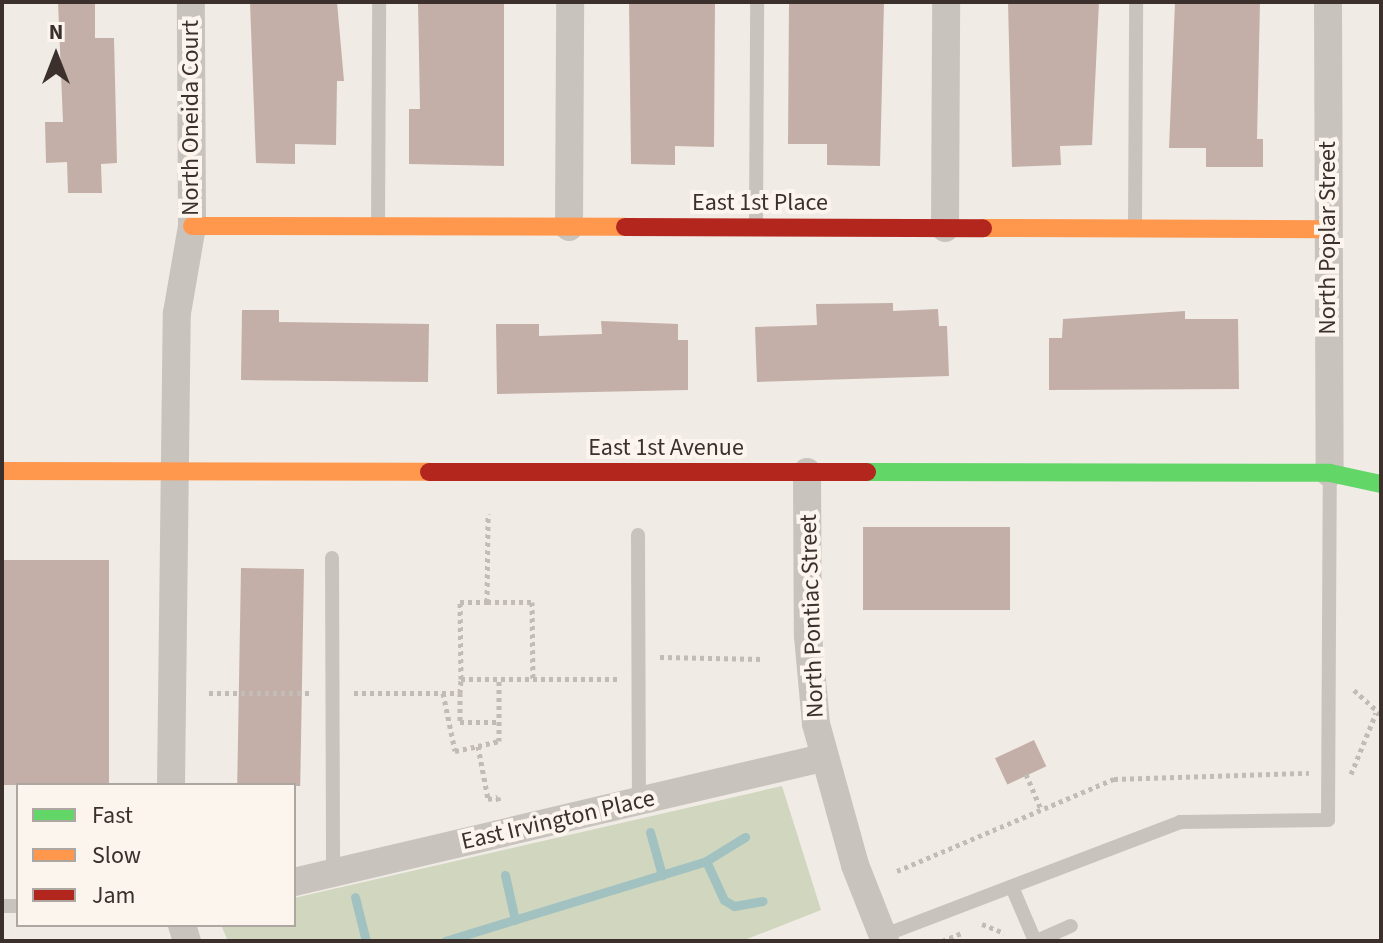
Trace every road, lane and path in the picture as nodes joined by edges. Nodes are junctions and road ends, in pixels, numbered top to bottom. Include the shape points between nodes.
1 (191, 2) edge
2 (379, 2) edge
3 (570, 2) edge
4 (757, 2) edge
5 (946, 2) edge
6 (1136, 2) edge
7 (1328, 2) edge
8 (192, 226) junction
9 (378, 226) junction
10 (569, 227) junction
11 (756, 227) junction
12 (945, 228) junction
13 (1135, 228) junction
14 (1328, 229) junction
15 (1365, 458) dead end
16 (2, 471) edge
17 (807, 472) junction
18 (175, 473) junction
19 (1330, 473) junction
20 (1381, 484) edge
21 (488, 514) dead end
22 (638, 535) dead end
23 (332, 558) dead end
24 (487, 602) junction
25 (639, 656) junction
26 (763, 659) dead end
27 (639, 678) junction
28 (461, 679) junction
29 (499, 679) junction
30 (533, 679) junction
31 (1354, 681) dead end
32 (209, 693) dead end
33 (332, 693) junction
34 (443, 693) junction
35 (460, 693) junction
36 (1378, 714) edge
37 (499, 722) junction
38 (478, 746) junction
39 (822, 758) junction
40 (1330, 773) junction
41 (1026, 774) dead end
42 (171, 783) edge
43 (639, 802) junction
44 (1041, 809) junction
45 (505, 832) junction
46 (897, 871) dead end
47 (333, 873) junction
48 (296, 882) edge
49 (1012, 887) junction
50 (1071, 926) dead end
51 (884, 938) edge
52 (942, 941) edge
53 (1008, 941) edge
54 (1036, 941) edge

1 - 8 street, North Oneida Court
2 - 9 lane
3 - 10 street
4 - 11 lane
5 - 12 street
6 - 13 lane
7 - 14 street, North Poplar Street
8 - 9 street, East 1st Place
8 - 18 street, North Oneida Court via 177,283
9 - 10 street, East 1st Place
10 - 11 street, East 1st Place
11 - 12 street, East 1st Place
12 - 13 street, East 1st Place
13 - 14 street, East 1st Place
14 - 19 street, North Poplar Street
15 - 19 street, East 1st Avenue
16 - 18 street, East 1st Avenue
17 - 18 street, East 1st Avenue
17 - 19 street, East 1st Avenue
17 - 39 street, North Pontiac Street via 808,636
18 - 42 street, North Oneida Court
19 - 20 street, East 1st Avenue
19 - 40 lane
21 - 24 path
22 - 25 lane
23 - 33 lane
24 - 28 path via 460,602
24 - 30 path via 532,602
25 - 26 path
25 - 27 lane
27 - 30 path
27 - 43 lane
28 - 29 path
28 - 35 path
29 - 30 path
29 - 37 path
31 - 36 path via 1354,696
32 - 33 path
33 - 34 path
33 - 47 lane
34 - 35 path
34 - 38 path via 455,751
35 - 37 path via 460,722
36 - 40 path via 1353,774
37 - 38 path via 499,741
38 - 45 path via 488,799 498,797
39 - 43 street, East Irvington Place
39 - 51 street, North Pontiac Street
40 - 44 path via 1132,776
40 - 49 lane via 1328,820 1180,822
41 - 44 path
43 - 45 street, East Irvington Place
44 - 46 path
45 - 47 street, East Irvington Place
47 - 48 street, East Irvington Place
49 - 51 lane
49 - 54 lane
50 - 54 lane
52 - 53 path via 983,923 1000,926

